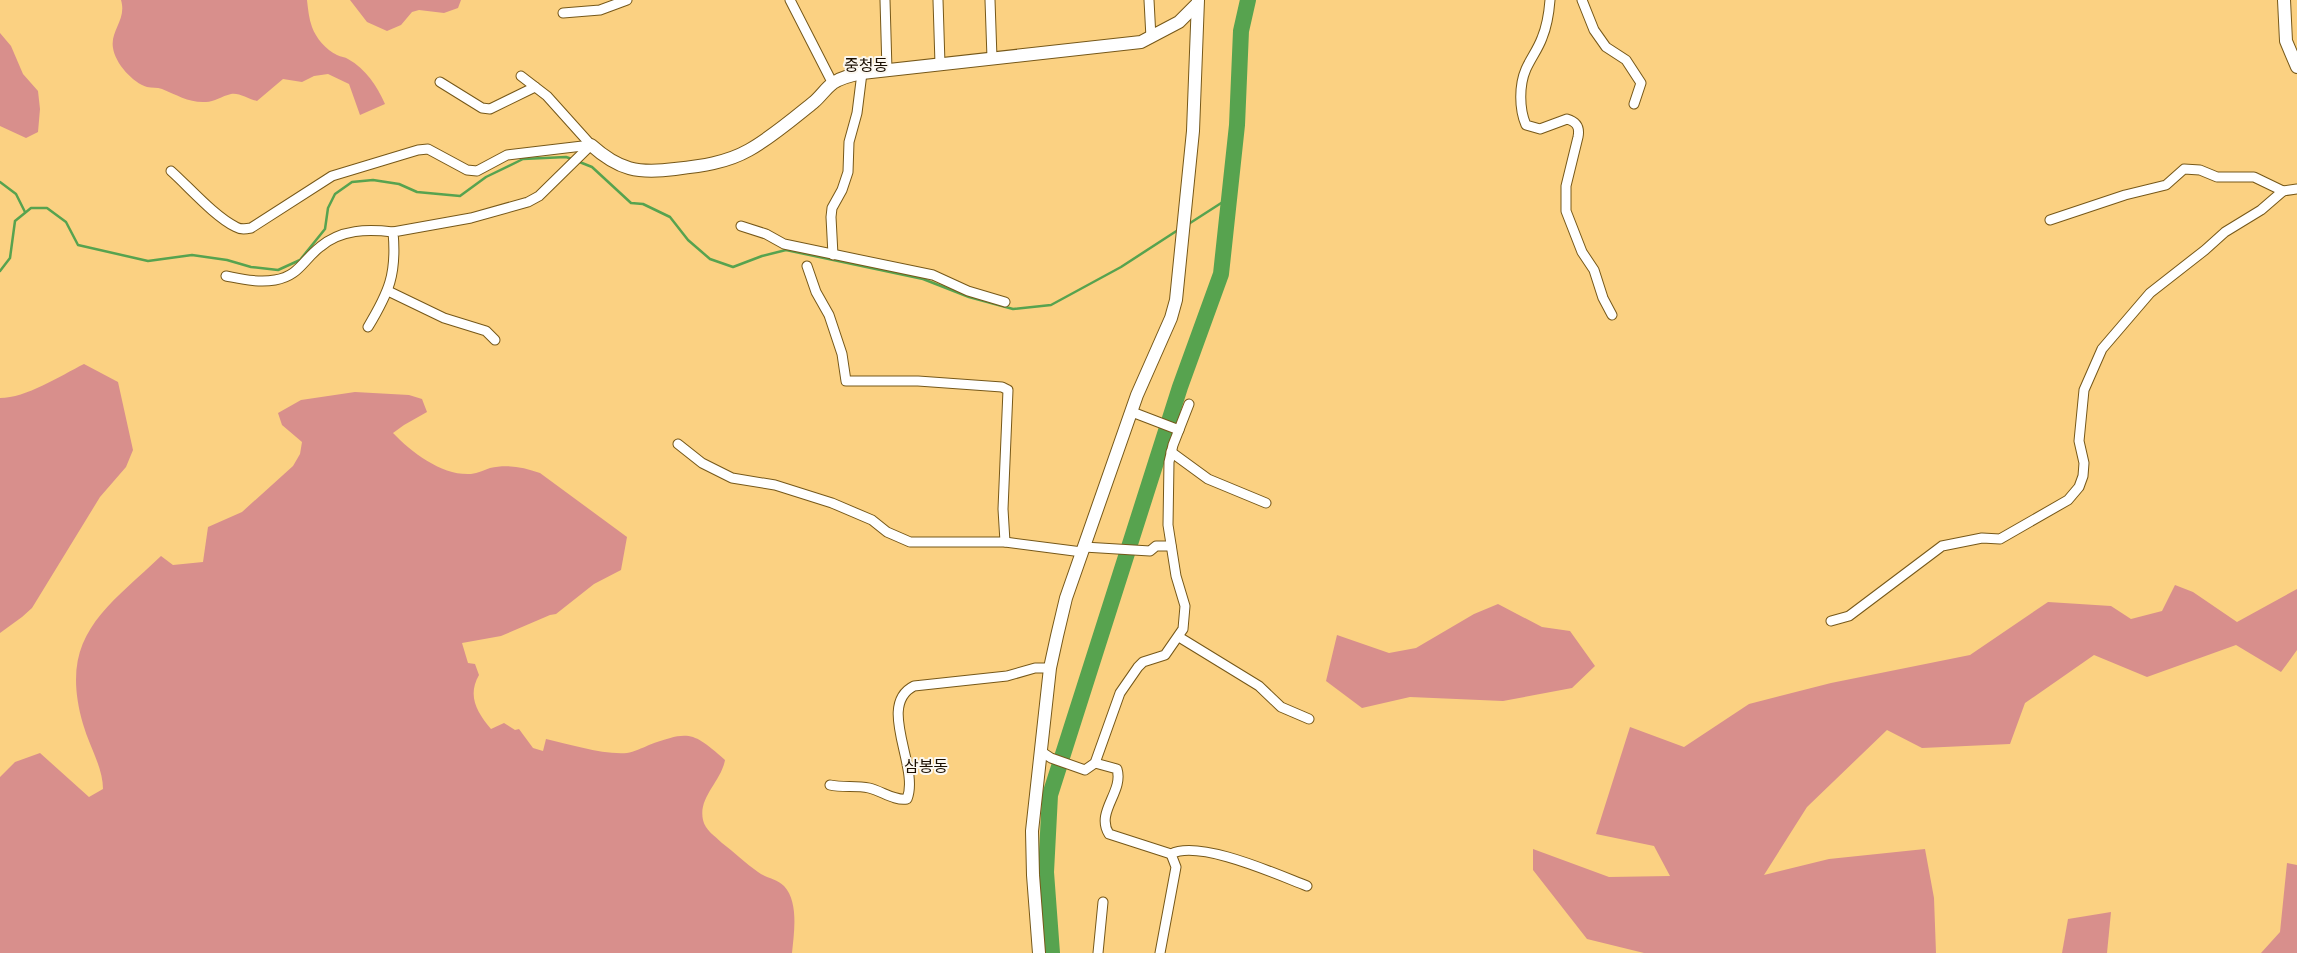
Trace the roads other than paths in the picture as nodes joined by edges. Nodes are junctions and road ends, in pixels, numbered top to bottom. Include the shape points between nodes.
1 (627, 0) edge
2 (790, 0) edge
3 (885, 0) edge
4 (938, 0) edge
5 (990, 0) edge
6 (1149, 0) edge
7 (1550, 0) edge
8 (1582, 0) edge
9 (2284, 0) edge
10 (1197, 2) edge
11 (563, 13) dead end
12 (1152, 38) junction
13 (992, 58) junction
14 (940, 64) junction
15 (2297, 67) edge
16 (887, 70) junction
17 (862, 73) junction
18 (521, 76) dead end
19 (440, 82) dead end
20 (833, 84) junction
21 (535, 87) junction
22 (1634, 104) dead end
23 (591, 145) junction
24 (171, 172) dead end
25 (2297, 189) edge
26 (2284, 191) junction
27 (2050, 220) dead end
28 (740, 226) dead end
29 (393, 232) junction
30 (833, 255) junction
31 (807, 266) dead end
32 (226, 276) dead end
33 (388, 291) junction
34 (1005, 302) dead end
35 (1612, 315) dead end
36 (368, 327) dead end
37 (495, 340) dead end
38 (1189, 404) dead end
39 (1132, 412) junction
40 (1178, 429) junction
41 (678, 444) dead end
42 (1171, 452) junction
43 (1266, 503) dead end
44 (1005, 542) junction
45 (1171, 546) junction
46 (1083, 550) junction
47 (1831, 621) dead end
48 (1179, 637) junction
49 (1050, 668) junction
50 (1309, 720) dead end
51 (1046, 755) junction
52 (1095, 763) junction
53 (830, 785) dead end
54 (1171, 854) junction
55 (1307, 886) dead end
56 (1103, 902) dead end
57 (1039, 953) edge
58 (1098, 953) edge
59 (1160, 953) edge

1 - 11 street via 600,10
2 - 20 street
3 - 16 street
4 - 14 street
5 - 13 street
6 - 12 street
7 - 35 street via 1542,38 1524,74 1522,117 1526,125 1540,130 1567,119 1577,125 1578,137 1566,186 1566,211
8 - 22 street via 1594,30 1606,47 1626,60 1641,83
9 - 15 main road via 2286,41
10 - 12 main road via 1178,22
10 - 39 main road via 1193,131 1176,300
12 - 13 main road via 1123,45
13 - 14 main road
14 - 16 main road
16 - 17 main road
17 - 20 main road via 844,77
17 - 30 street via 849,142 848,172 832,208
18 - 21 street
19 - 21 street via 482,108 490,109
20 - 23 main road via 764,140 729,159 707,165 638,172 605,157
21 - 23 street
23 - 24 street via 507,155 477,171 467,170 428,149 418,150 332,176 251,228 244,229 225,220
23 - 29 street via 539,196 528,202 471,218
25 - 26 street
26 - 27 street via 2254,177 2217,177 2200,170 2184,169 2166,186 2125,195
26 - 47 street via 2225,232 2150,293 2102,350 2084,390 2079,441 2083,476 2068,500 2000,539 1982,538 1942,546 1849,616
28 - 30 street via 784,244
29 - 32 street via 365,229 327,242 298,272 276,280 253,281
29 - 33 street via 395,250
30 - 34 street via 933,275 968,291
31 - 44 street via 829,315 844,362 846,381 958,382 1008,390 1002,509
33 - 36 street
33 - 37 street via 444,318 486,330
38 - 40 street
39 - 40 street
39 - 46 main road
40 - 42 street
41 - 44 street via 702,463 732,478 775,485 832,503 872,520 887,532 910,542
42 - 43 street via 1208,479
42 - 45 street via 1168,525
44 - 46 street
45 - 46 street via 1156,546 1150,551
45 - 48 street via 1185,606 1185,620
46 - 49 main road via 1066,598
48 - 50 street via 1259,686 1282,707
48 - 52 street via 1165,655 1138,666 1120,693
49 - 51 main road
49 - 53 street via 914,686 905,690 898,713 907,768 907,799 895,798 868,787
51 - 52 street via 1085,770
51 - 57 main road via 1032,820 1031,846
52 - 54 street via 1117,769 1119,774 1104,819 1104,827 1109,834
54 - 55 street via 1178,850 1207,852
54 - 59 street via 1176,867
56 - 58 street

